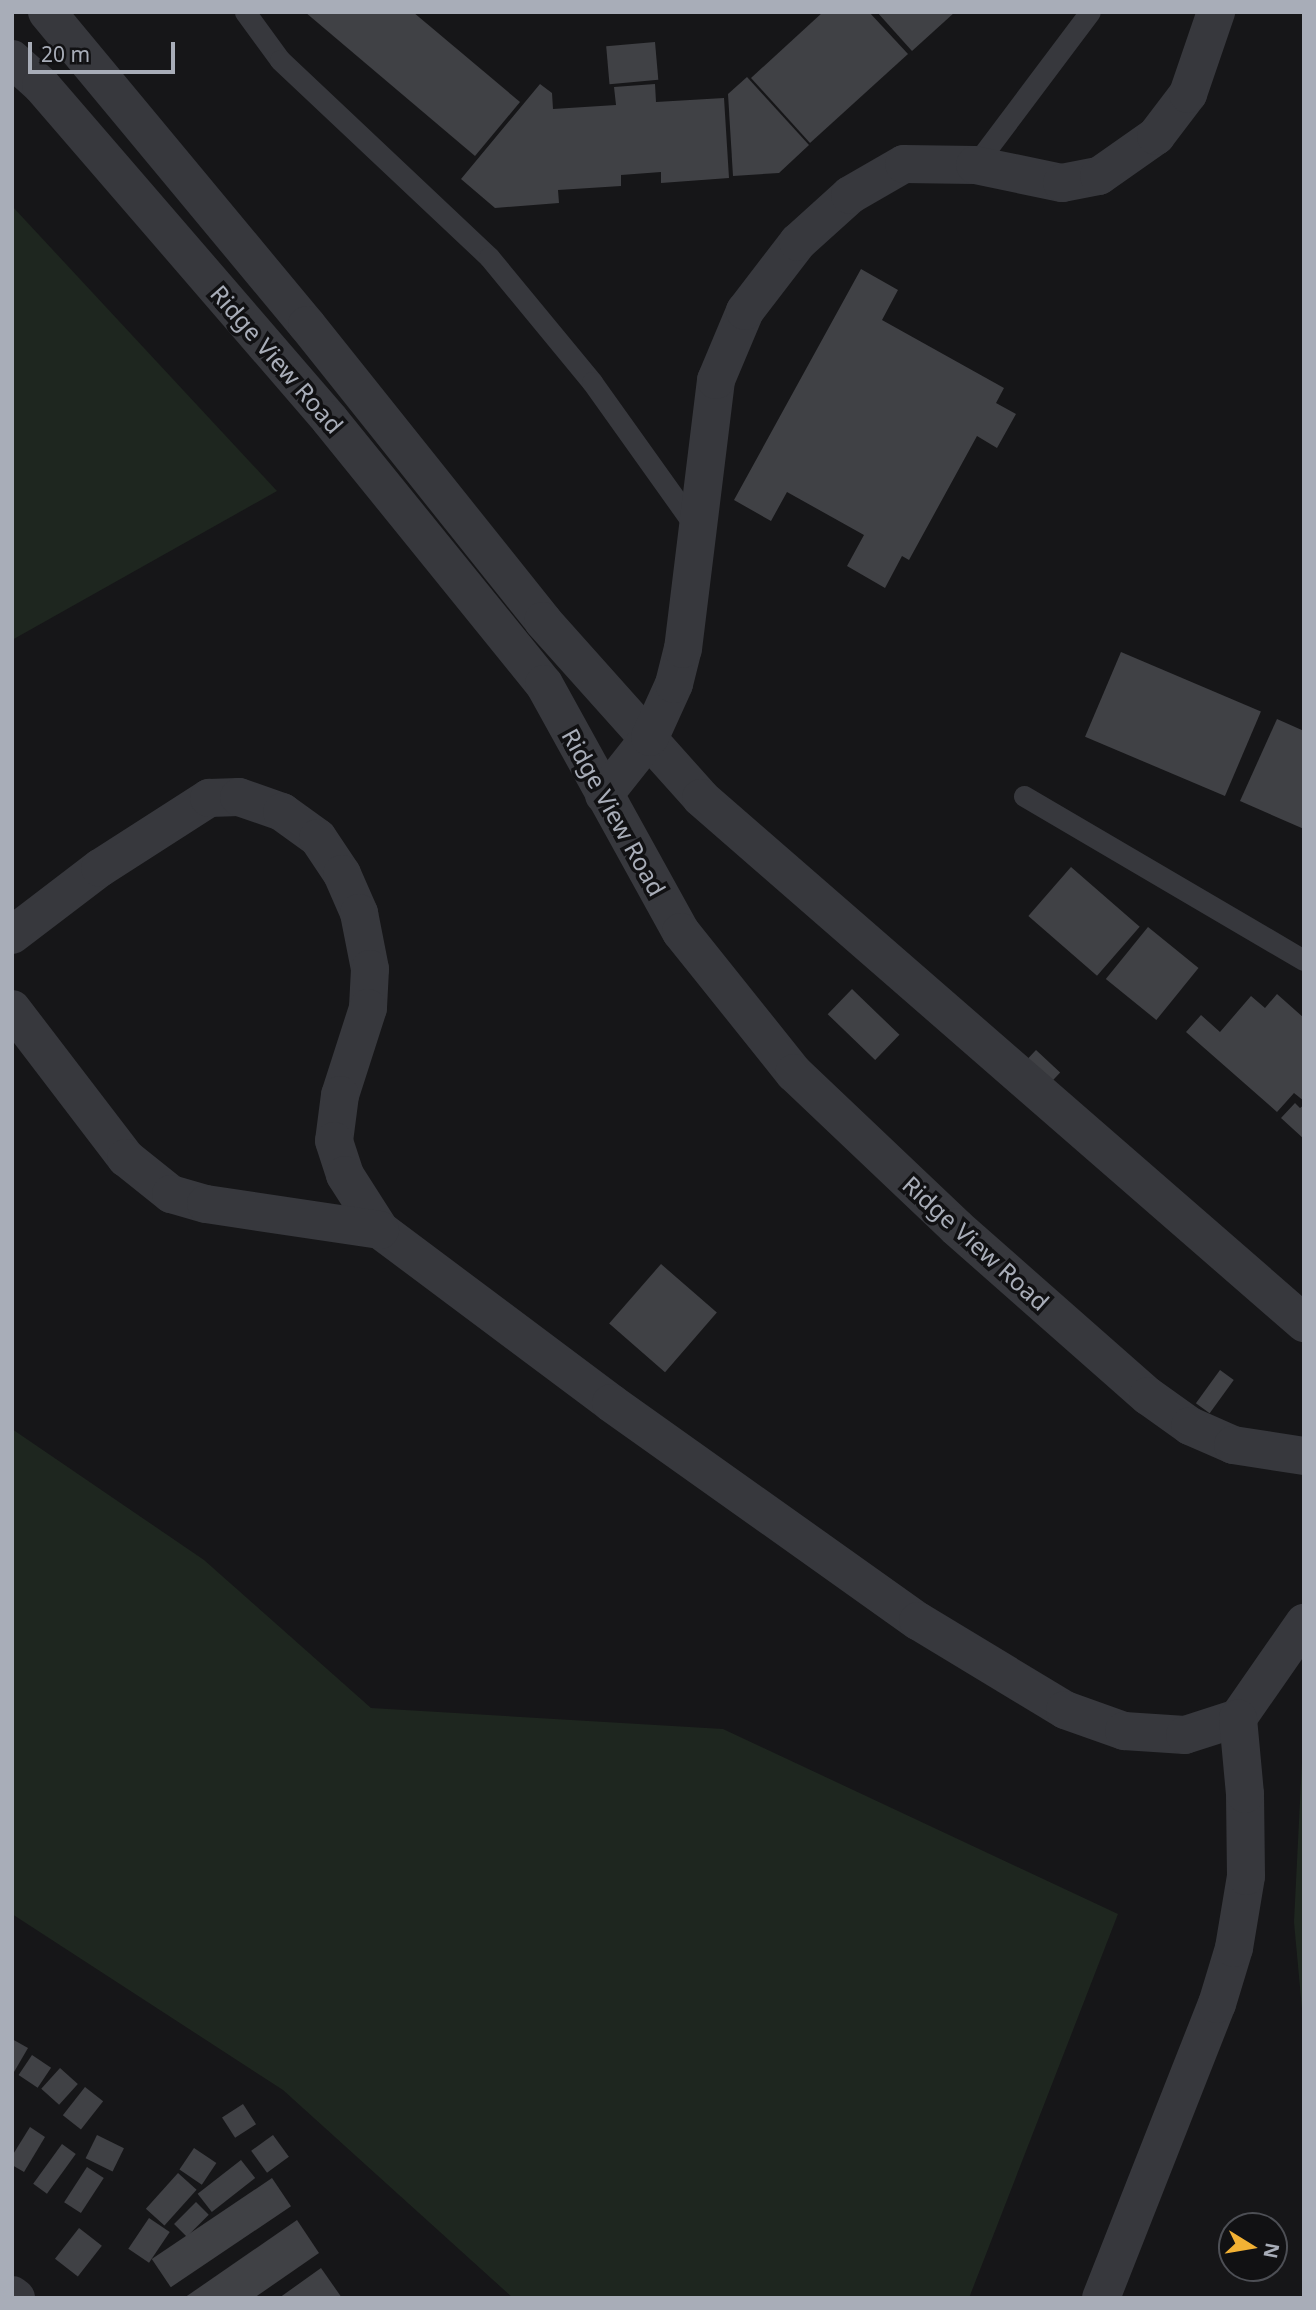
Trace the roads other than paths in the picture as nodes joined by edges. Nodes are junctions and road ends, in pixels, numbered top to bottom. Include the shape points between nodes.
1 (47, 12) edge
2 (245, 12) edge
3 (1090, 12) edge
4 (1216, 12) edge
5 (12, 59) edge
6 (975, 165) junction
7 (697, 530) junction
8 (650, 737) junction
9 (604, 795) junction
10 (1024, 796) dead end
11 (12, 935) edge
12 (1304, 960) edge
13 (12, 1009) edge
14 (380, 1230) junction
15 (1304, 1323) edge
16 (1304, 1456) edge
17 (1304, 1623) edge
18 (1238, 1718) junction
19 (1101, 2298) edge

1 - 8 street, Ridge View Road via 307,325 543,621
2 - 7 lane via 280,60 489,257 592,382
3 - 6 lane
4 - 6 street via 1188,94 1156,136 1099,176 1062,183
5 - 9 street, Ridge View Road via 41,85 465,582 544,684
6 - 7 street via 904,164 850,195 798,242 745,311 716,380
7 - 8 street via 683,649 674,684
8 - 9 street
8 - 15 street, Ridge View Road via 701,798
9 - 16 street, Ridge View Road via 681,932 794,1073 956,1227 1148,1396 1191,1426 1233,1445
10 - 12 lane
11 - 14 street via 100,868 209,797 239,797 282,812 318,838 342,874 359,913 370,969 368,1007 340,1095 334,1141 345,1175
13 - 14 street via 126,1158 171,1194 206,1204
14 - 18 street via 611,1403 918,1621 1065,1710 1125,1731 1185,1734
17 - 18 street
18 - 19 street via 1246,1876 1234,1948 1217,2004

